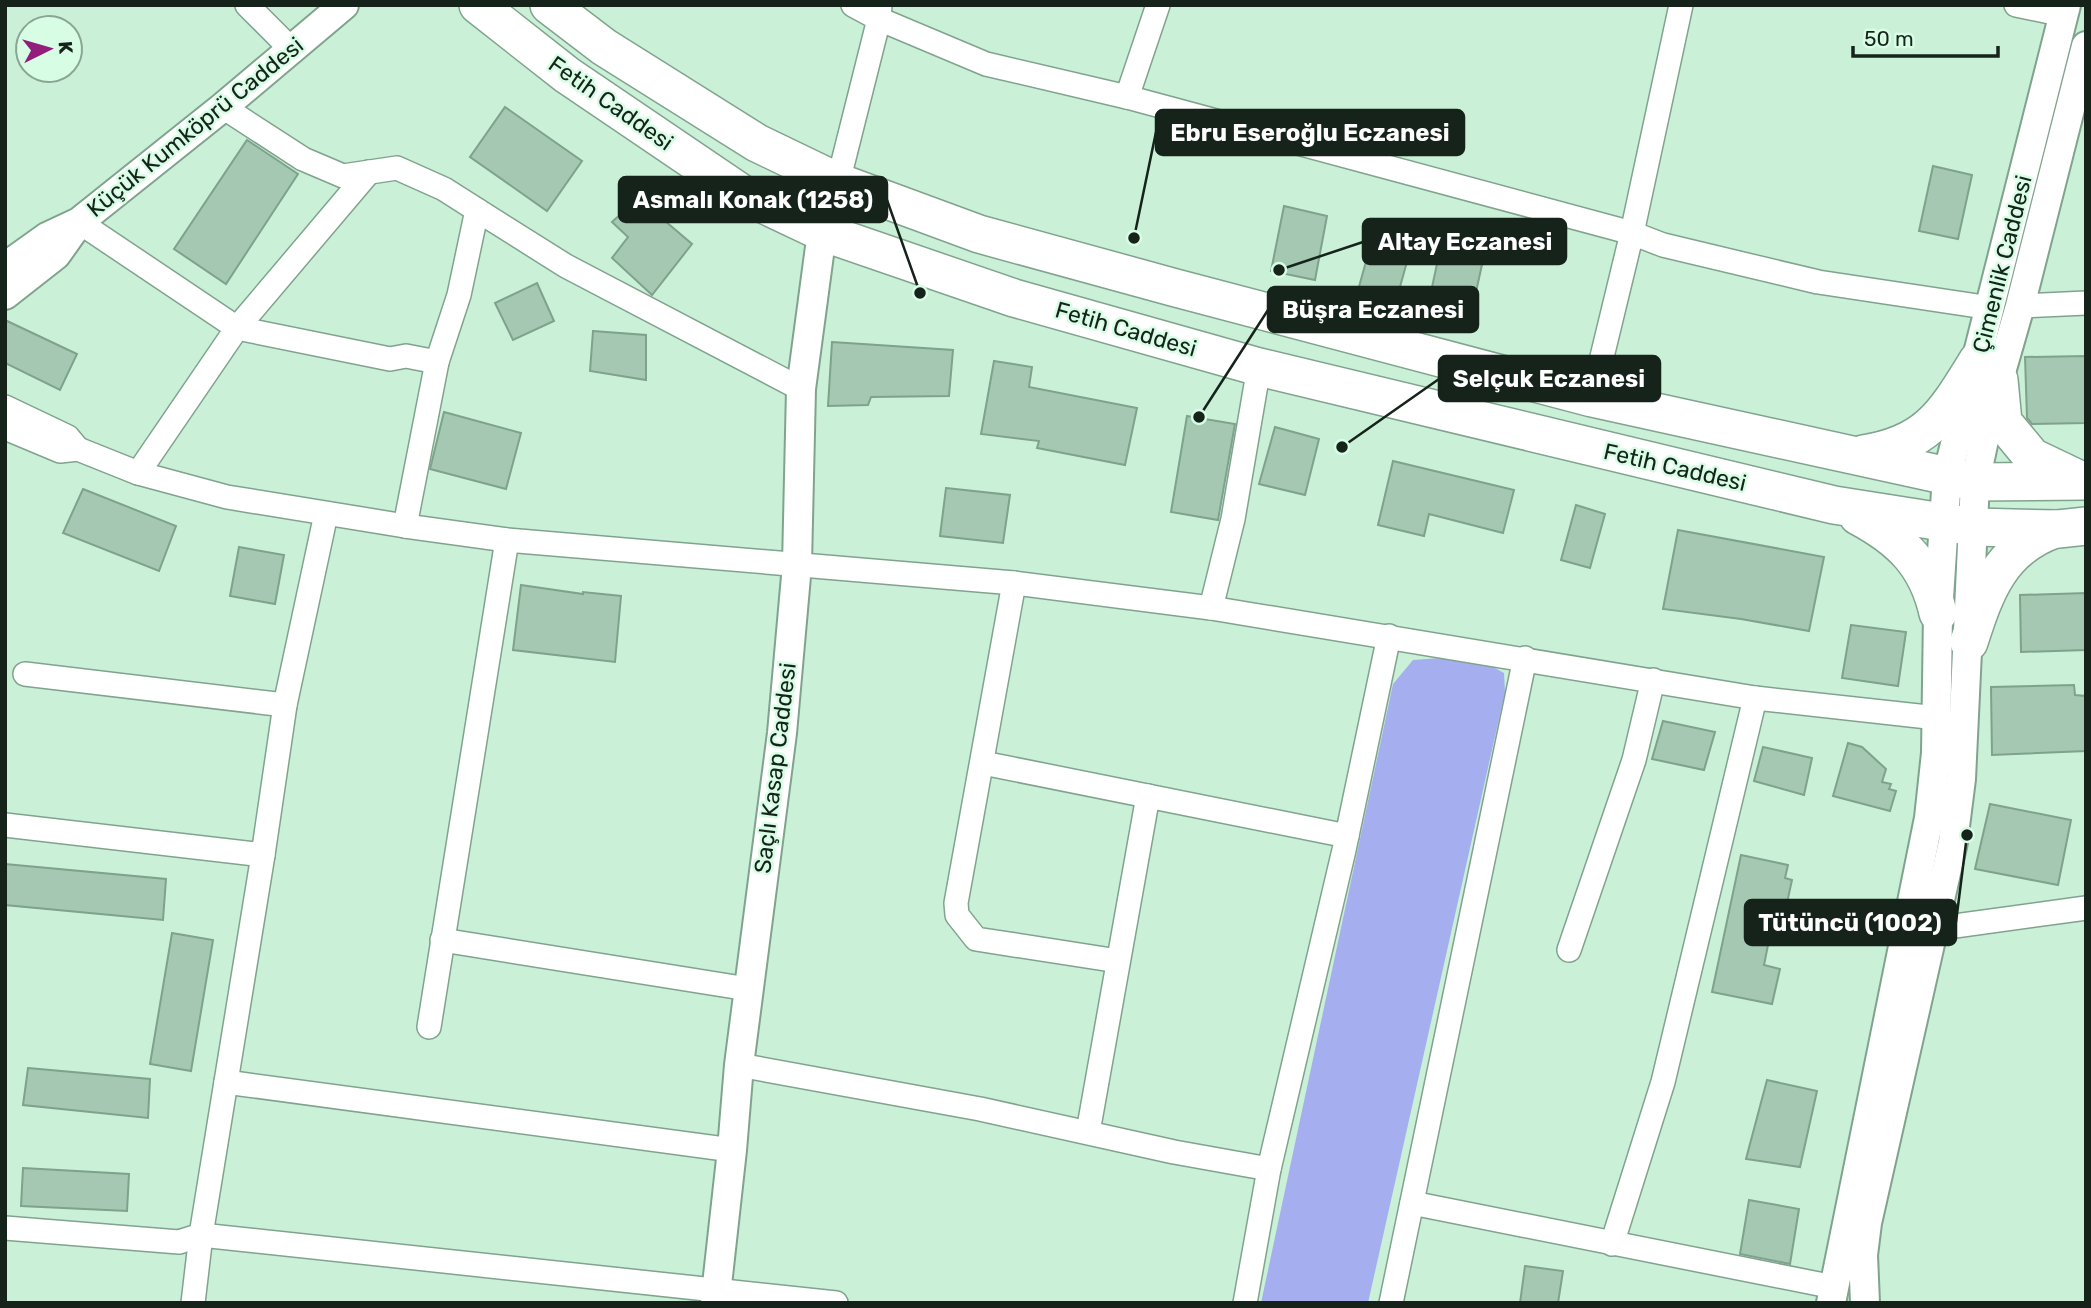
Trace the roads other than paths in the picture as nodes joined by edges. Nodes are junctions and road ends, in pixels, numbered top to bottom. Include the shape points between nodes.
1 (247, 5) edge
2 (344, 5) edge
3 (356, 5) edge
4 (478, 5) edge
5 (549, 5) edge
6 (853, 5) edge
7 (1158, 5) edge
8 (1681, 5) edge
9 (2016, 5) edge
10 (2065, 10) edge
11 (880, 12) edge
12 (326, 14) edge
13 (2086, 46) edge
14 (291, 49) junction
15 (1127, 97) junction
16 (223, 107) junction
17 (369, 172) junction
18 (838, 182) junction
19 (477, 210) junction
20 (79, 222) junction
21 (822, 232) junction
22 (1632, 233) junction
23 (5, 267) edge
24 (5, 295) edge
25 (2086, 303) edge
26 (2020, 306) junction
27 (1991, 308) junction
28 (237, 328) junction
29 (437, 362) junction
30 (1259, 367) junction
31 (1988, 370) junction
32 (801, 389) junction
33 (1592, 398) junction
34 (5, 407) edge
35 (5, 428) edge
36 (78, 449) junction
37 (1837, 452) junction
38 (138, 473) junction
39 (1961, 479) junction
40 (2085, 481) edge
41 (1834, 505) junction
42 (326, 514) junction
43 (405, 526) junction
44 (1958, 526) junction
45 (2072, 527) edge
46 (507, 540) junction
47 (797, 565) junction
48 (1014, 583) junction
49 (1211, 608) junction
50 (1938, 613) junction
51 (1389, 636) junction
52 (1969, 642) junction
53 (1525, 658) junction
54 (25, 674) dead end
55 (1653, 680) junction
56 (1755, 698) junction
57 (285, 705) junction
58 (1937, 718) junction
59 (983, 762) junction
60 (1148, 796) junction
61 (5, 825) edge
62 (1347, 836) junction
63 (263, 855) junction
64 (2086, 908) edge
65 (1933, 929) junction
66 (442, 940) junction
67 (1569, 950) dead end
68 (1118, 961) junction
69 (748, 989) junction
70 (429, 1027) dead end
71 (739, 1065) junction
72 (226, 1082) junction
73 (1088, 1132) junction
74 (732, 1150) junction
75 (1269, 1170) junction
76 (1412, 1203) junction
77 (5, 1228) edge
78 (201, 1235) junction
79 (1612, 1244) junction
80 (1832, 1295) edge
81 (716, 1296) edge
82 (193, 1303) edge
83 (836, 1303) edge
84 (1245, 1303) edge
85 (1391, 1303) edge
86 (1865, 1303) edge

1 - 14 street
2 - 12 street, Küçük Kumköprü Caddesi
3 - 12 street
4 - 21 main road, Fetih Caddesi via 567,75 744,195
5 - 18 main road, Fetih Caddesi via 604,47 757,143
6 - 11 street
7 - 15 street
8 - 22 street
9 - 10 street
10 - 27 street, Çimenlik Caddesi
11 - 15 street via 986,64
11 - 18 street
12 - 14 street, Küçük Kumköprü Caddesi
13 - 26 street, Çimenlik Caddesi
14 - 16 street, Küçük Kumköprü Caddesi
15 - 22 street
16 - 17 street via 303,159 343,176
16 - 20 street, Küçük Kumköprü Caddesi
17 - 19 street via 397,168
17 - 28 street
18 - 33 main road, Fetih Caddesi via 992,237
19 - 29 street via 459,295
19 - 32 street via 566,266
20 - 23 street via 47,237
20 - 24 street via 56,255
20 - 28 street
21 - 30 main road, Fetih Caddesi via 1014,298
21 - 32 street, Saçlı Kasap Caddesi
22 - 27 street via 1663,245 1818,282
22 - 33 street
25 - 26 street
26 - 31 street, Çimenlik Caddesi
27 - 31 street, Çimenlik Caddesi
28 - 29 street via 390,359 406,356
28 - 38 street
29 - 43 street
30 - 41 main road, Fetih Caddesi
30 - 49 street via 1233,519
31 - 37 main road via 1914,439 1888,450
31 - 39 street, Çimenlik Caddesi via 1991,407
31 - 40 main road via 2003,422 2032,457
32 - 47 street, Saçlı Kasap Caddesi
33 - 37 main road, Fetih Caddesi
34 - 36 street via 68,438
35 - 36 street via 60,451
36 - 38 street
37 - 39 main road, Fetih Caddesi
38 - 42 street via 227,497
39 - 40 main road, Fetih Caddesi
39 - 44 street, Çimenlik Caddesi
41 - 44 main road, Fetih Caddesi
41 - 50 main road via 1880,528 1910,554 1933,590
42 - 43 street
42 - 57 street
43 - 46 street
44 - 45 main road, Fetih Caddesi
44 - 50 street
44 - 52 street
45 - 52 main road via 2037,536 2006,562 1981,604
46 - 47 street
46 - 66 street
47 - 48 street
47 - 69 street, Saçlı Kasap Caddesi via 782,733
48 - 49 street
48 - 59 street
49 - 51 street
50 - 58 street
51 - 53 street
51 - 62 street
52 - 65 street via 1958,811
53 - 55 street
53 - 76 street
54 - 57 street
55 - 56 street
55 - 67 street via 1634,760
56 - 58 street
56 - 79 street via 1663,1082
57 - 63 street
58 - 80 street via 1927,830
59 - 60 street
59 - 68 street via 956,903 964,926 976,939
60 - 62 street
60 - 68 street
61 - 63 street
62 - 75 street
63 - 72 street
64 - 65 street
65 - 86 street via 1867,1223
66 - 69 street
66 - 70 street
68 - 73 street
69 - 71 street, Saçlı Kasap Caddesi
71 - 73 street
71 - 74 street, Saçlı Kasap Caddesi
72 - 74 street
72 - 78 street
73 - 75 street
74 - 81 street, Saçlı Kasap Caddesi
75 - 84 street
76 - 79 street
76 - 85 street
77 - 78 street via 179,1242
78 - 81 street
78 - 82 street
79 - 80 street
81 - 83 street

